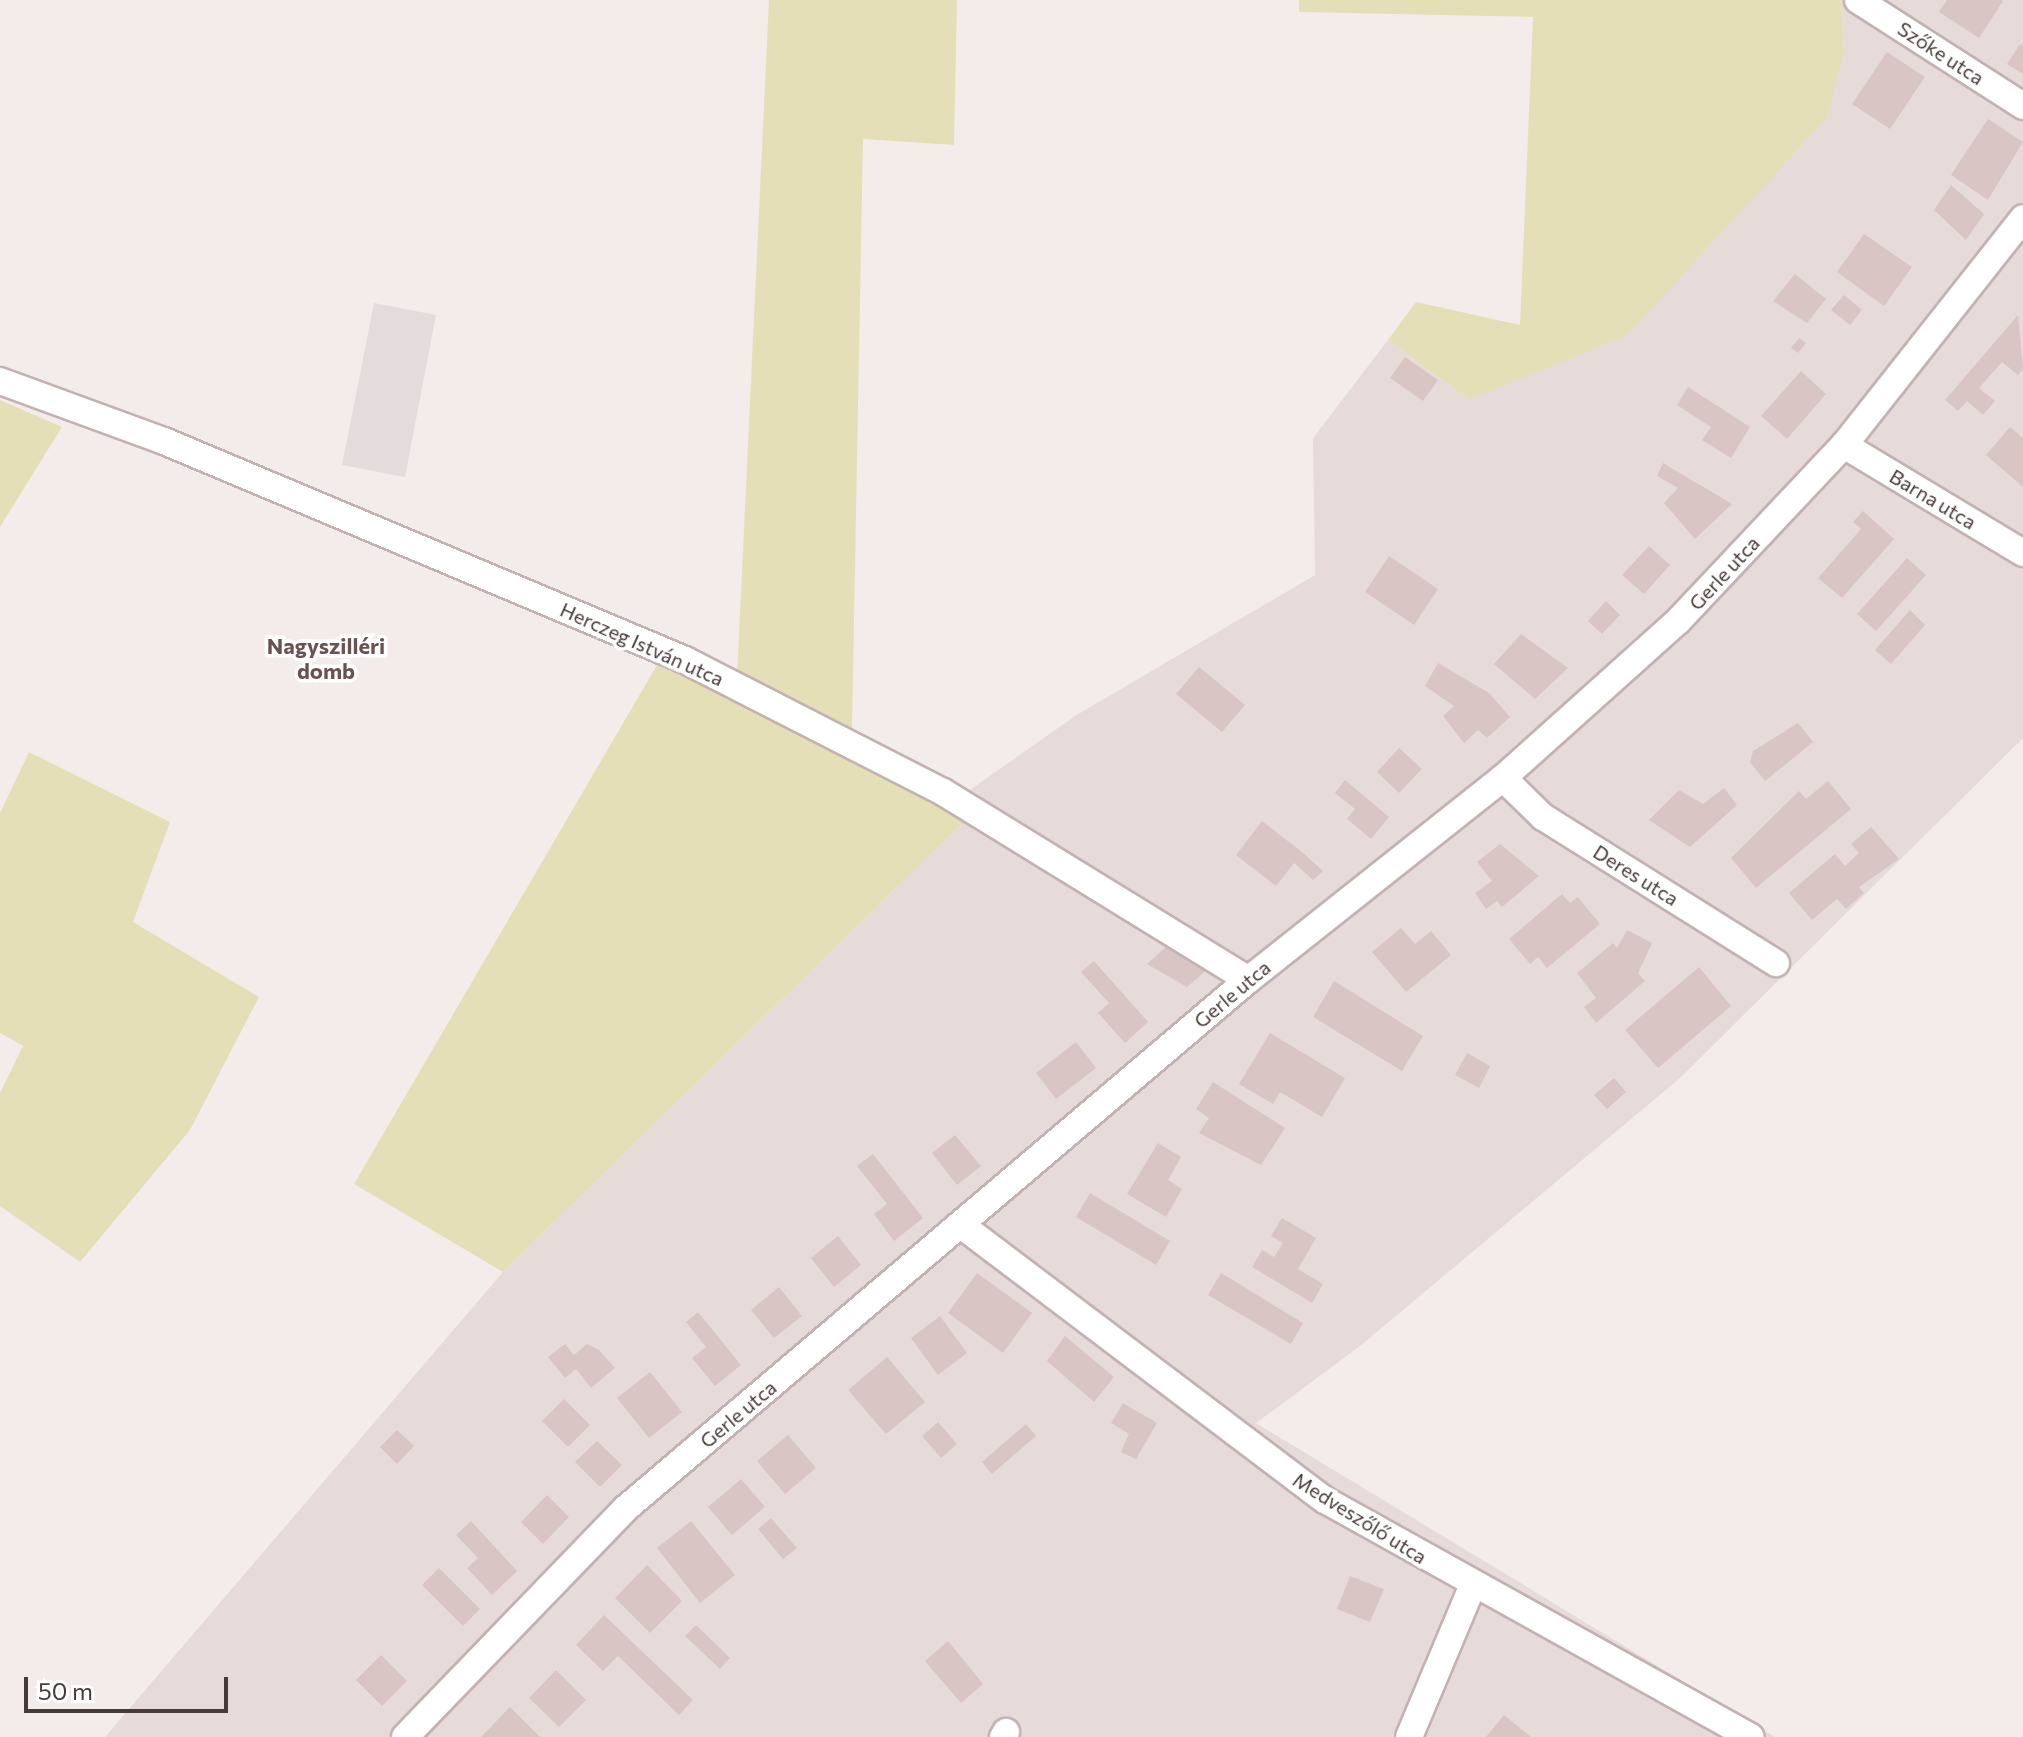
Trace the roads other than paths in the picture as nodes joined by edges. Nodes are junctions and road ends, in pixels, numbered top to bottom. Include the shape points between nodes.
1 (1858, 0) edge
2 (2023, 106) edge
3 (2023, 218) edge
4 (0, 381) edge
5 (1844, 445) junction
6 (2023, 553) edge
7 (1503, 778) junction
8 (1776, 963) dead end
9 (1248, 980) junction
10 (961, 1225) junction
11 (1472, 1587) junction
12 (405, 1737) edge
13 (1409, 1737) edge
14 (1750, 1737) edge

1 - 2 street, Szőke utca
3 - 5 street, Gerle utca
4 - 9 street, Herczeg István utca via 164,441 685,660 943,792
5 - 6 street, Barna utca
5 - 7 street, Gerle utca via 1678,621
7 - 8 street, Deres utca via 1543,817
7 - 9 street, Gerle utca
9 - 10 street, Gerle utca
10 - 11 street, Medveszőlő utca via 1325,1500
10 - 12 street, Gerle utca via 625,1509
11 - 13 street
11 - 14 street, Medveszőlő utca

